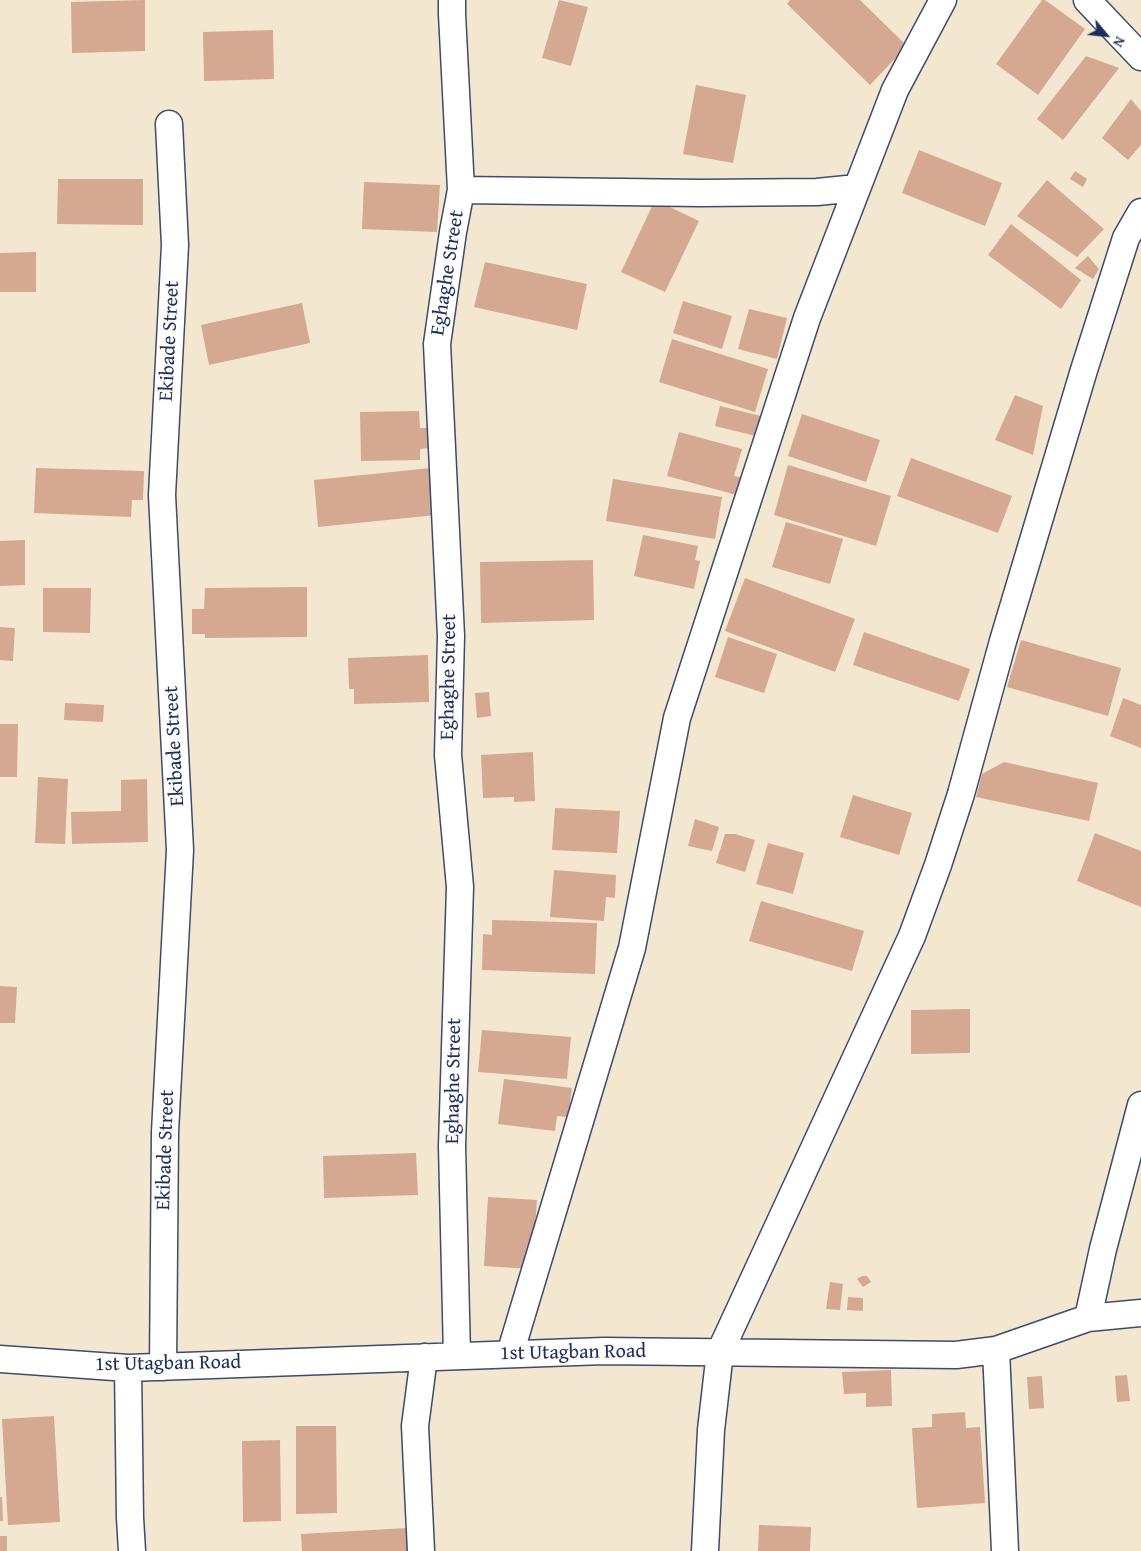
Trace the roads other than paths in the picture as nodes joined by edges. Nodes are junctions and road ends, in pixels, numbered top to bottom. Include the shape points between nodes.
1 (452, 0) edge
2 (943, 0) edge
3 (1087, 0) edge
4 (1141, 57) edge
5 (170, 124) dead end
6 (857, 188) junction
7 (461, 190) junction
8 (1141, 212) edge
9 (1141, 1106) edge
10 (1141, 1313) edge
11 (1088, 1318) junction
12 (996, 1350) junction
13 (720, 1352) junction
14 (510, 1354) junction
15 (456, 1356) junction
16 (424, 1357) junction
17 (0, 1359) edge
18 (163, 1367) junction
19 (128, 1368) junction
20 (132, 1551) edge
21 (421, 1551) edge
22 (705, 1551) edge
23 (1005, 1551) edge

1 - 7 street, Eghaghe Street
2 - 6 street via 895,90
3 - 4 street
5 - 18 street, Ekibade Street via 175,245 162,495 180,850 165,1132
6 - 7 street via 817,192 701,193
6 - 14 street via 807,318 677,718 632,948
7 - 15 street, Eghaghe Street via 437,344 451,636 448,755 460,887 452,1146
8 - 13 street via 1126,238 1084,370 1002,641 961,794 912,936
9 - 11 street via 1102,1249
10 - 11 street, 1st Utagban Road
11 - 12 street, 1st Utagban Road
12 - 13 street, 1st Utagban Road via 956,1355
12 - 23 street
13 - 14 street, 1st Utagban Road via 604,1350
13 - 22 street via 711,1430
14 - 15 street, 1st Utagban Road
15 - 16 street, 1st Utagban Road
16 - 18 street, 1st Utagban Road
16 - 21 street via 416,1426
17 - 19 street, 1st Utagban Road
18 - 19 street, 1st Utagban Road
19 - 20 street

